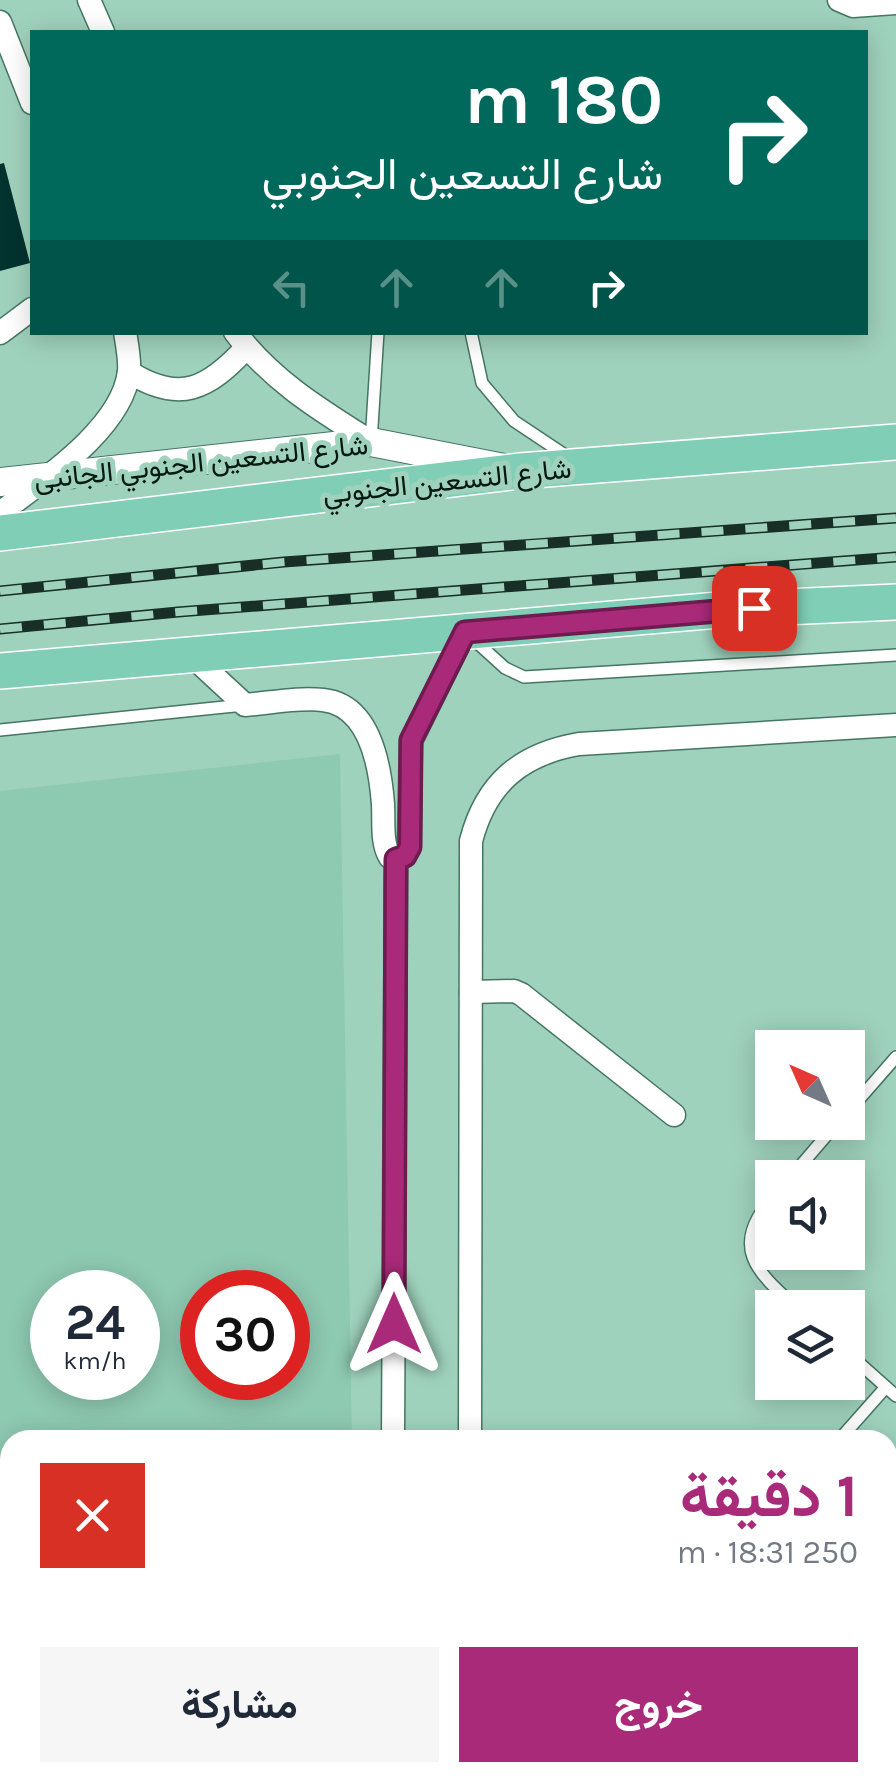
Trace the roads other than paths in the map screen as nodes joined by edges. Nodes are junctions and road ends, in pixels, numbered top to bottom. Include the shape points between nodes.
1 (90, 0) edge
2 (839, 0) edge
3 (896, 3) edge
4 (0, 22) edge
5 (102, 30) edge
6 (30, 98) edge
7 (30, 310) edge
8 (0, 333) edge
9 (125, 335) edge
10 (378, 335) edge
11 (472, 335) edge
12 (241, 340) edge
13 (129, 372) junction
14 (372, 442) junction
15 (896, 442) edge
16 (584, 466) junction
17 (520, 471) junction
18 (46, 477) junction
19 (0, 482) edge
20 (0, 513) edge
21 (0, 533) edge
22 (896, 602) edge
23 (465, 632) junction
24 (192, 655) junction
25 (896, 656) edge
26 (0, 671) edge
27 (245, 705) junction
28 (896, 725) edge
29 (0, 730) edge
30 (396, 859) junction
31 (470, 992) junction
32 (896, 1057) edge
33 (865, 1093) edge
34 (674, 1114) dead end
35 (823, 1140) edge
36 (805, 1160) edge
37 (755, 1224) edge
38 (755, 1266) edge
39 (758, 1270) edge
40 (776, 1290) edge
41 (865, 1367) edge
42 (891, 1391) edge
43 (393, 1430) edge
44 (470, 1430) edge
45 (850, 1430) edge

1 - 5 street
2 - 3 street via 854,6
4 - 6 street
7 - 8 street
9 - 13 street
10 - 14 lane
11 - 16 lane via 482,382 514,421
12 - 13 street via 226,369 204,385 152,386
12 - 14 street via 302,399
13 - 18 street via 103,425
14 - 17 street, شارع التسعين الجنوبي الجانبى
14 - 18 street, شارع التسعين الجنوبي الجانبى
15 - 16 main road, شارع التسعين الجنوبي
16 - 17 main road, شارع التسعين الجنوبي
17 - 21 main road, شارع التسعين الجنوبي
18 - 19 street, شارع التسعين الجنوبي الجانبى
18 - 20 street
22 - 23 main road
23 - 24 main road
23 - 25 lane via 524,676
23 - 30 street via 411,740 410,847
24 - 26 main road
24 - 27 street
27 - 29 lane
27 - 30 street via 321,699 357,715 373,748 386,848
28 - 31 street via 579,744 531,757 490,794 471,841
30 - 43 street
31 - 34 street via 521,994
31 - 44 street
32 - 33 lane
35 - 36 lane
37 - 38 lane
39 - 40 lane
41 - 42 lane
42 - 45 lane

